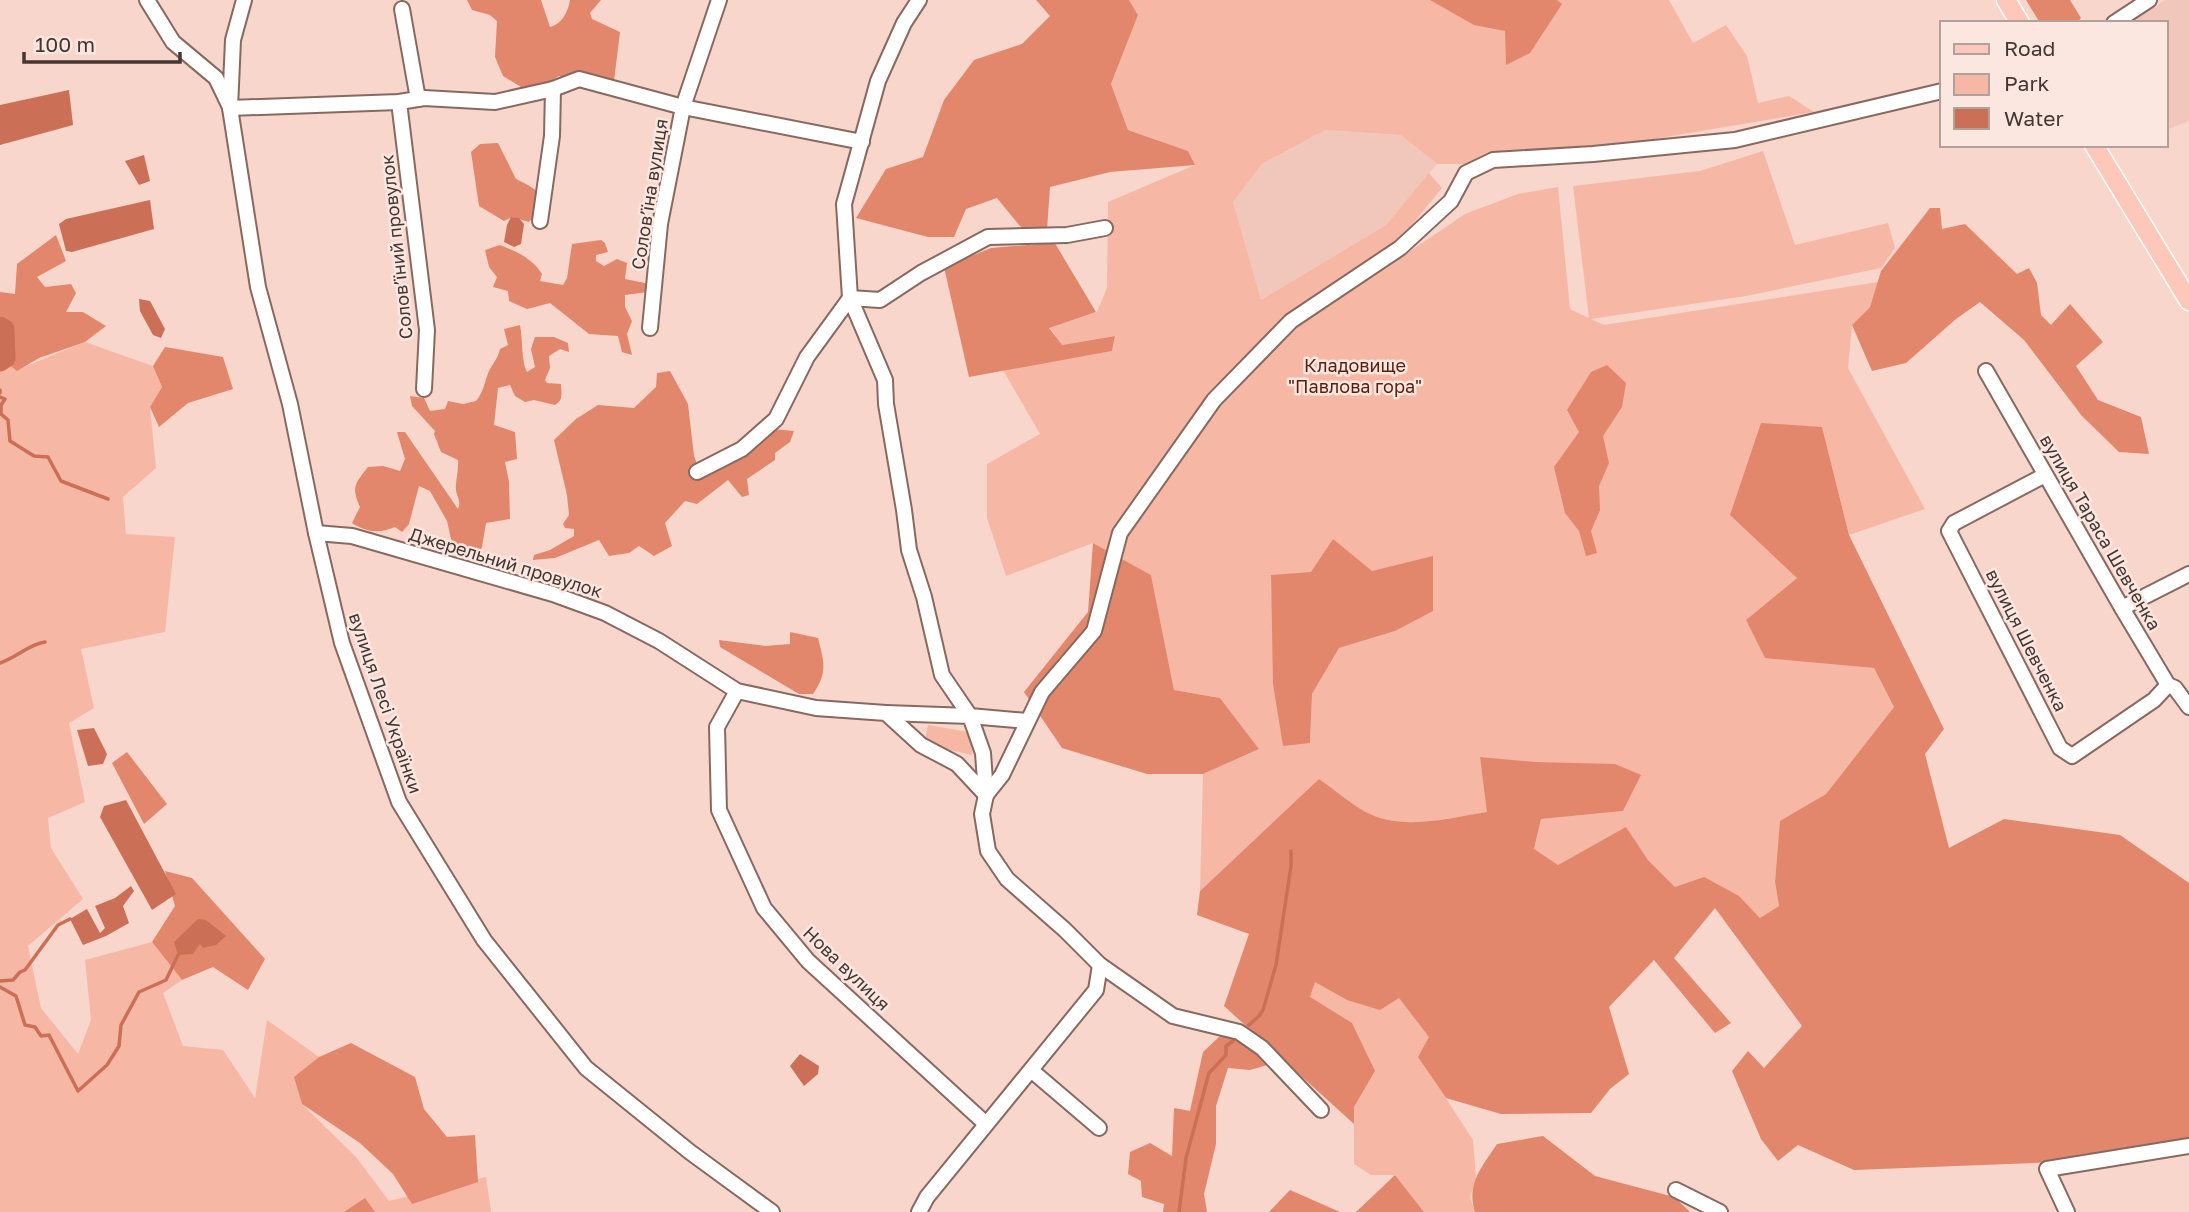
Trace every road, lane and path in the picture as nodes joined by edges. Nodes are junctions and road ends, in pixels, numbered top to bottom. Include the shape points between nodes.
1 (147, 0) edge
2 (244, 0) edge
3 (719, 0) edge
4 (919, 0) edge
5 (2006, 0) edge
6 (2149, 0) edge
7 (402, 9) dead end
8 (2019, 21) edge
9 (2117, 21) edge
10 (553, 89) junction
11 (1940, 91) edge
12 (418, 99) junction
13 (399, 102) junction
14 (683, 107) junction
15 (230, 108) junction
16 (862, 142) junction
17 (2095, 147) edge
18 (540, 221) dead end
19 (1104, 228) dead end
20 (850, 298) junction
21 (2189, 301) edge
22 (650, 328) dead end
23 (1986, 371) dead end
24 (424, 389) dead end
25 (697, 472) dead end
26 (2045, 475) junction
27 (316, 533) junction
28 (2189, 574) edge
29 (2122, 608) junction
30 (2168, 685) junction
31 (737, 691) junction
32 (2189, 707) edge
33 (886, 713) junction
34 (971, 716) junction
35 (1027, 721) junction
36 (986, 795) junction
37 (1100, 965) junction
38 (1031, 1070) junction
39 (1321, 1110) dead end
40 (986, 1124) junction
41 (1099, 1128) dead end
42 (2189, 1146) edge
43 (1676, 1190) dead end
44 (772, 1212) edge
45 (919, 1212) edge
46 (1720, 1212) edge
47 (2067, 1212) edge

1 - 15 street via 173,42 216,78
2 - 15 street via 233,40
3 - 14 street
4 - 16 street via 878,81
5 - 8 main road
6 - 9 street
7 - 12 street
10 - 12 street, Соловʼїна вулиця via 495,102
10 - 14 street, Соловʼїна вулиця via 579,79
10 - 18 street via 552,136
11 - 35 street via 1735,140 1493,160 1466,173 1451,201 1400,248 1291,321 1214,400 1120,533 1094,631 1042,692
12 - 13 street, Соловʼїна вулиця
13 - 15 street, Соловʼїна вулиця
13 - 24 street, Соловʼїний провулок via 427,330
14 - 16 street, Соловʼїна вулиця
14 - 22 street, Соловʼїна вулиця via 660,224
15 - 27 street, вулиця Лесі Українки via 258,287 290,404
16 - 20 street via 844,204
17 - 21 main road
19 - 20 street via 1067,236 988,237 880,300
20 - 25 street via 807,357 776,419 742,449
20 - 34 street via 885,380 909,550 942,676
23 - 26 street, вулиця Тараса Шевченка
26 - 29 street, вулиця Тараса Шевченка
26 - 30 street, вулиця Шевченка via 1954,523 1949,531 2060,748 2072,756 2154,700
27 - 31 street, Джерельний провулок via 352,536 553,593 659,641
27 - 44 street, вулиця Лесі Українки via 342,643 399,802 484,940 586,1068
28 - 29 street
29 - 30 street, вулиця Тараса Шевченка
30 - 32 street, вулиця Тараса Шевченка
31 - 33 street, Джерельний провулок via 816,708
31 - 40 street, Нова вулиця via 717,727 719,810 764,908 808,961
33 - 34 street, Джерельний провулок
33 - 36 street via 921,745 957,764
34 - 35 street
34 - 36 street via 983,753
35 - 36 street via 1002,775
36 - 37 street via 982,814 988,851 1007,879
37 - 38 street via 1096,990
37 - 39 street via 1173,1016 1239,1032 1262,1048
38 - 40 street
38 - 41 street
40 - 45 street
42 - 47 street via 2047,1170
43 - 46 street

